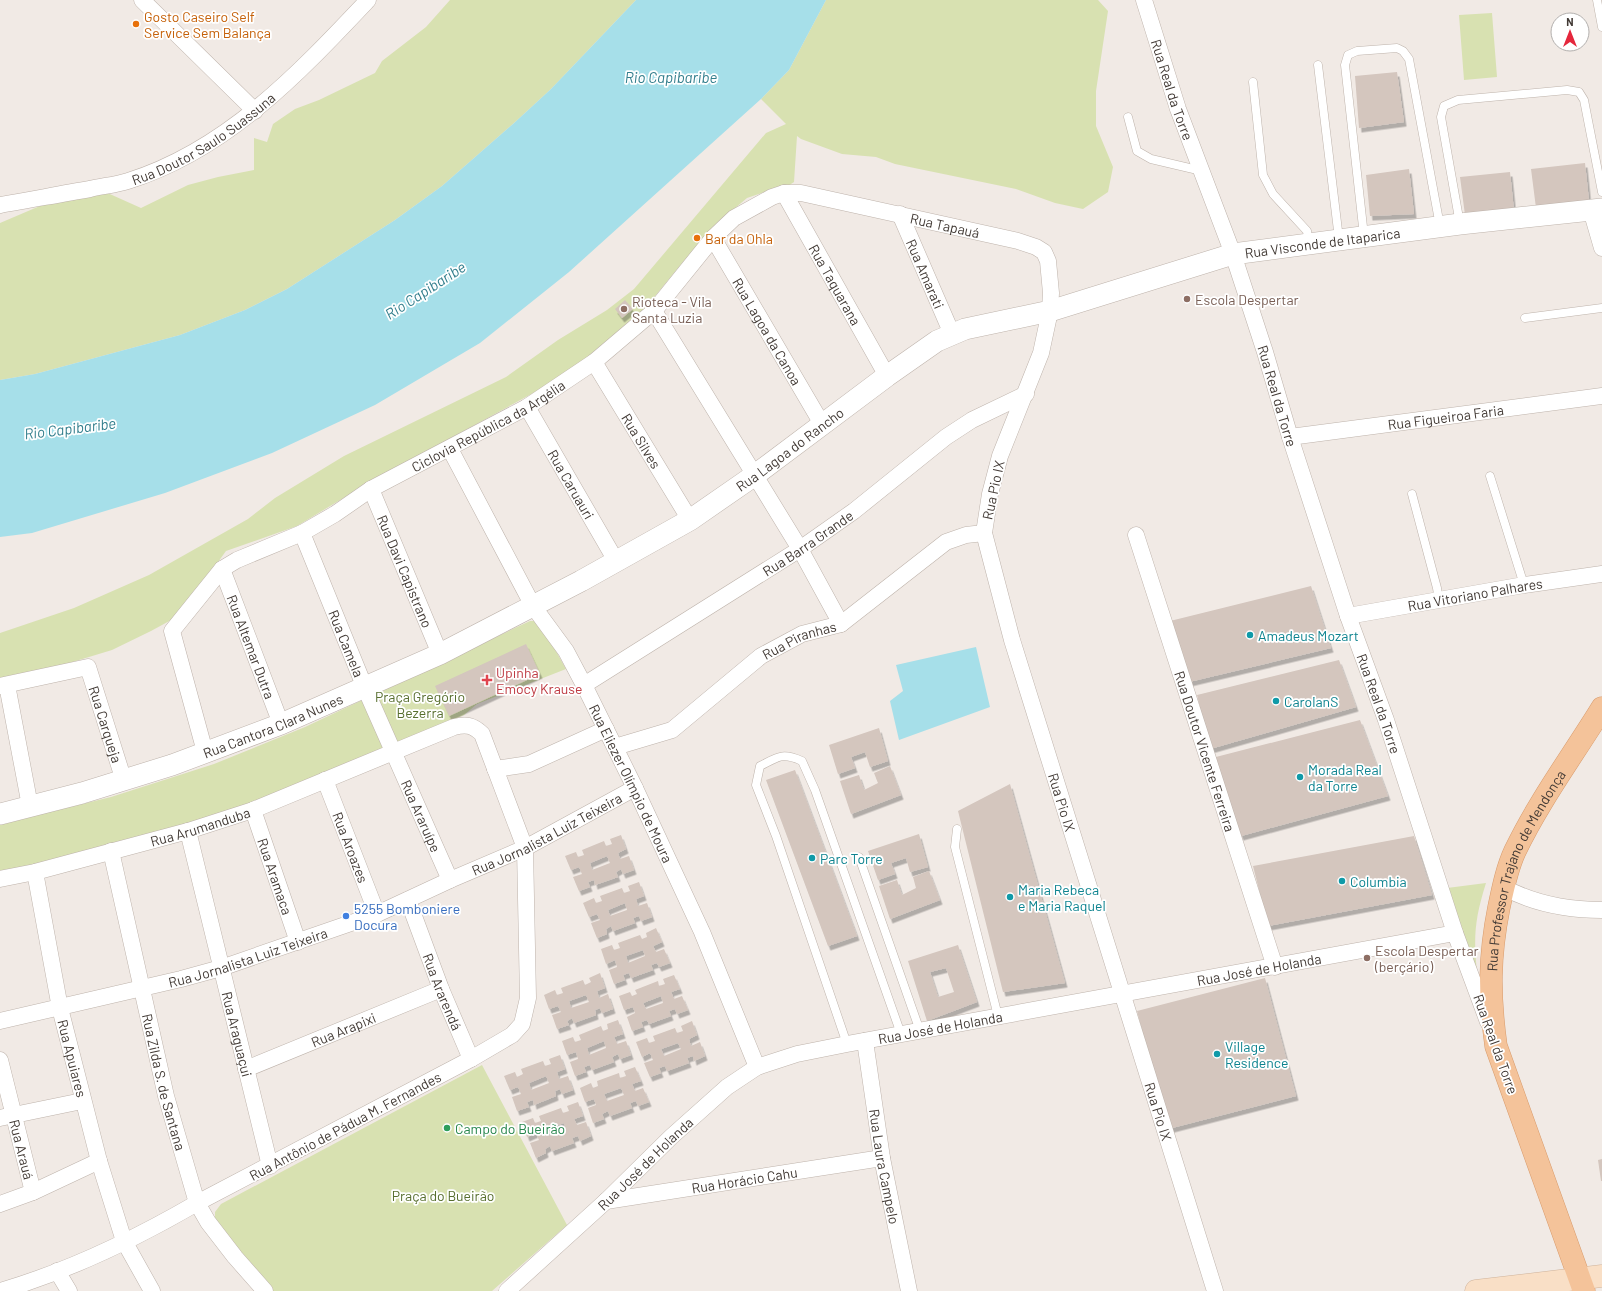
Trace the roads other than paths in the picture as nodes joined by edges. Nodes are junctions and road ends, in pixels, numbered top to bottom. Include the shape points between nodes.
1 (142, 0) edge
2 (368, 0) edge
3 (1144, 0) edge
4 (1597, 0) edge
5 (1602, 27) edge
6 (1318, 65) dead end
7 (1253, 82) dead end
8 (255, 111) junction
9 (1128, 117) dead end
10 (1202, 171) junction
11 (1602, 192) edge
12 (784, 193) junction
13 (0, 205) edge
14 (1597, 209) edge
15 (900, 214) junction
16 (1450, 225) junction
17 (1364, 236) junction
18 (713, 238) junction
19 (1339, 239) junction
20 (1310, 244) junction
21 (1602, 248) edge
22 (1233, 254) junction
23 (1602, 308) edge
24 (654, 311) junction
25 (1050, 311) junction
26 (1525, 318) dead end
27 (952, 334) junction
28 (594, 362) junction
29 (887, 376) junction
30 (1026, 394) junction
31 (1602, 396) edge
32 (527, 407) junction
33 (822, 424) junction
34 (1290, 437) junction
35 (450, 449) junction
36 (755, 475) junction
37 (1490, 476) dead end
38 (370, 490) junction
39 (1412, 494) dead end
40 (690, 520) junction
41 (302, 533) junction
42 (984, 533) junction
43 (1136, 535) dead end
44 (800, 549) junction
45 (616, 561) junction
46 (222, 569) junction
47 (1602, 574) edge
48 (1524, 585) junction
49 (1439, 601) junction
50 (533, 606) junction
51 (1348, 616) junction
52 (841, 624) junction
53 (440, 654) junction
54 (584, 685) junction
55 (4, 686) edge
56 (365, 688) junction
57 (1602, 708) edge
58 (281, 724) junction
59 (606, 729) junction
60 (615, 747) junction
61 (205, 752) junction
62 (393, 752) junction
63 (495, 769) junction
64 (325, 780) junction
65 (124, 781) junction
66 (635, 788) junction
67 (30, 806) junction
68 (253, 810) junction
69 (0, 814) edge
70 (957, 829) dead end
71 (188, 832) junction
72 (525, 848) junction
73 (111, 851) junction
74 (860, 857) dead end
75 (35, 872) junction
76 (0, 879) edge
77 (450, 880) junction
78 (1503, 887) junction
79 (408, 900) junction
80 (1602, 910) edge
81 (377, 914) junction
82 (1455, 933) junction
83 (298, 942) junction
84 (1275, 967) junction
85 (221, 968) junction
86 (142, 989) junction
87 (441, 989) junction
88 (1122, 994) junction
89 (60, 1008) junction
90 (998, 1016) junction
91 (0, 1021) edge
92 (920, 1031) junction
93 (901, 1034) junction
94 (865, 1041) junction
95 (847, 1044) junction
96 (1496, 1046) junction
97 (472, 1059) junction
98 (0, 1060) edge
99 (757, 1067) junction
100 (246, 1070) junction
101 (82, 1100) junction
102 (6, 1117) edge
103 (882, 1158) junction
104 (99, 1162) junction
105 (270, 1166) junction
106 (34, 1192) junction
107 (606, 1201) junction
108 (197, 1203) junction
109 (0, 1204) edge
110 (124, 1241) junction
111 (57, 1271) junction
112 (1602, 1276) edge
113 (1582, 1285) edge
114 (0, 1291) edge
115 (69, 1291) edge
116 (152, 1291) edge
117 (265, 1291) edge
118 (507, 1291) edge
119 (909, 1291) edge
120 (1215, 1291) edge
121 (1476, 1291) edge

1 - 8 street
2 - 8 street, Rua Doutor Saulo Suassuna via 292,78
3 - 10 street, Rua Real da Torre via 1178,109
4 - 5 lane
6 - 19 lane
7 - 20 lane via 1263,175 1273,194 1307,231
8 - 13 street, Rua Doutor Saulo Suassuna via 203,147 167,166 128,181
9 - 10 lane via 1137,151 1151,159
10 - 22 street, Rua Real da Torre
11 - 16 lane via 1584,100 1578,92 1567,90 1458,100 1444,106 1441,118
12 - 15 street, Rua Tapauá via 801,193
12 - 18 street, Ciclovia República da Argélia via 752,206 734,218
12 - 29 street, Rua Taquarana
14 - 16 street, Rua Visconde de Itaparica
14 - 21 street
15 - 25 street, Rua Tapauá via 1018,241 1044,252 1048,261 1051,287
15 - 27 street, Rua Amarati
16 - 17 street, Rua Visconde de Itaparica
16 - 17 lane via 1409,59 1397,48 1357,50 1348,55 1345,65
17 - 19 street, Rua Visconde de Itaparica
18 - 24 street, Ciclovia República da Argélia
18 - 33 street, Rua Lagoa da Canoa
19 - 20 street, Rua Visconde de Itaparica
20 - 22 street, Rua Visconde de Itaparica
22 - 25 street, Rua Visconde de Itaparica
22 - 34 street, Rua Real da Torre
23 - 26 lane
24 - 28 street, Ciclovia República da Argélia
24 - 36 street
25 - 27 street, Rua Lagoa do Rancho via 996,321
25 - 30 street, Rua Pio IX via 1041,353
27 - 29 street, Rua Lagoa do Rancho via 937,341
28 - 32 street, Ciclovia República da Argélia
28 - 40 street, Rua Silves
29 - 33 street, Rua Lagoa do Rancho
30 - 42 street, Rua Pio IX via 1000,456 990,494
30 - 44 street, Rua Barra Grande via 972,420 946,437 854,511
31 - 34 street, Rua Figueiroa Faria
32 - 35 street, Ciclovia República da Argélia
32 - 45 street, Rua Caruauri
33 - 36 street, Rua Lagoa do Rancho
34 - 51 street, Rua Real da Torre
35 - 38 street, Ciclovia República da Argélia
35 - 50 street, Rua Eliezer Olímpio de Moura
36 - 40 street, Rua Lagoa do Rancho
36 - 44 street
37 - 48 lane
38 - 41 street, Ciclovia República da Argélia
38 - 53 street, Rua Davi Capistrano
39 - 49 lane
40 - 45 street, Rua Lagoa do Rancho
41 - 46 street, Ciclovia República da Argélia via 237,560
41 - 56 street, Rua Camela
42 - 52 street, Rua Piranhas via 966,535 946,542
42 - 88 street, Rua Pio IX via 1012,640
43 - 84 street, Rua Doutor Vicente Ferreira
44 - 52 street
44 - 54 street, Rua Barra Grande
45 - 50 street, Rua Lagoa do Rancho
46 - 58 street, Rua Altemar Dutra
46 - 61 street, Ciclovia República da Argélia via 172,631
47 - 48 street, Rua Vitoriano Palhares
48 - 49 street, Rua Vitoriano Palhares
49 - 51 street, Rua Vitoriano Palhares
50 - 53 street, Rua Cantora Clara Nunes
50 - 54 street, Rua Eliezer Olímpio de Moura via 566,651
51 - 82 street, Rua Real da Torre via 1386,720
52 - 60 street, Rua Piranhas via 802,634 761,656 672,730
53 - 56 street, Rua Cantora Clara Nunes
54 - 59 street, Rua Eliezer Olímpio de Moura
55 - 65 street, Rua Carqueja via 88,666
55 - 67 street
56 - 58 street, Rua Cantora Clara Nunes
56 - 62 street, Rua Camela
57 - 78 main road, Rua Professor Trajano de Mendonça via 1540,806 1515,852
58 - 61 street, Rua Cantora Clara Nunes
59 - 60 street, Rua Eliezer Olímpio de Moura
59 - 63 street via 529,764
60 - 66 street, Rua Eliezer Olímpio de Moura
61 - 65 street, Rua Cantora Clara Nunes
62 - 63 street, Rua Arumanduba via 454,727 470,726 482,734
62 - 64 street, Rua Arumanduba
62 - 77 street, Rua Araruípe
63 - 72 street, Rua Antônio de Pádua M. Fernandes
64 - 68 street, Rua Arumanduba
64 - 81 street, Rua Aroazes
65 - 67 street, Rua Cantora Clara Nunes
66 - 72 street, Rua Jornalista Luiz Teixeira
66 - 99 street, Rua Eliezer Olímpio de Moura via 702,932
67 - 69 street, Rua Cantora Clara Nunes
68 - 71 street, Rua Arumanduba
68 - 83 street, Rua Aramaca
70 - 90 lane via 955,847
71 - 73 street, Rua Arumanduba
71 - 85 street, Rua Araguaçui
72 - 77 street, Rua Jornalista Luiz Teixeira
72 - 97 street, Rua Antônio de Pádua M. Fernandes via 528,998 526,1015 512,1035
73 - 75 street, Rua Arumanduba
73 - 86 street, Rua Zilda S. de Santana
74 - 92 lane
75 - 76 street, Rua Arumanduba
75 - 89 street, Rua Apuiares
77 - 79 street, Rua Jornalista Luiz Teixeira
78 - 80 street via 1519,896 1544,904 1570,909
78 - 96 main road, Rua Professor Trajano de Mendonça via 1490,970
79 - 81 street, Rua Jornalista Luiz Teixeira
79 - 87 street, Rua Ararendá
81 - 83 street, Rua Jornalista Luiz Teixeira
82 - 84 street, Rua José de Holanda
82 - 96 street, Rua Real da Torre
83 - 85 street, Rua Jornalista Luiz Teixeira
84 - 88 street, Rua José de Holanda
85 - 86 street, Rua Jornalista Luiz Teixeira
85 - 100 street, Rua Araguaçui
86 - 89 street, Rua Jornalista Luiz Teixeira
86 - 108 street, Rua Zilda S. de Santana via 166,1096
87 - 97 street, Rua Ararendá
87 - 100 street, Rua Arapixi
88 - 90 street, Rua José de Holanda
88 - 120 street, Rua Pio IX
89 - 91 street, Rua Jornalista Luiz Teixeira
89 - 101 street, Rua Apuiares
90 - 92 street, Rua José de Holanda
92 - 93 street, Rua José de Holanda
93 - 94 street, Rua José de Holanda
93 - 95 lane via 815,790 802,761 789,756 777,758 760,766 756,785
94 - 95 street, Rua José de Holanda
94 - 103 street, Rua Laura Campelo
95 - 99 street, Rua José de Holanda via 796,1054
96 - 113 main road, Rua Real da Torre
97 - 105 street, Rua Antônio de Pádua M. Fernandes
98 - 102 street, Rua Arauá
99 - 107 street, Rua José de Holanda via 727,1087 702,1109
100 - 105 street, Rua Araguaçui
101 - 102 street
101 - 104 street, Rua Apuiares
102 - 106 street, Rua Arauá
103 - 107 street, Rua Horácio Cahu
103 - 119 street, Rua Laura Campelo
104 - 106 street
104 - 110 street, Rua Apuiares
105 - 108 street, Rua Antônio de Pádua M. Fernandes
106 - 109 street
107 - 118 street, Rua José de Holanda
108 - 110 street, Rua Antônio de Pádua M. Fernandes
108 - 117 street, Rua Zilda S. de Santana via 235,1257
110 - 111 street, Rua Antônio de Pádua M. Fernandes
110 - 116 street, Rua Apuiares
111 - 114 street, Rua Antônio de Pádua M. Fernandes
111 - 115 street
112 - 113 main road
113 - 121 main road

